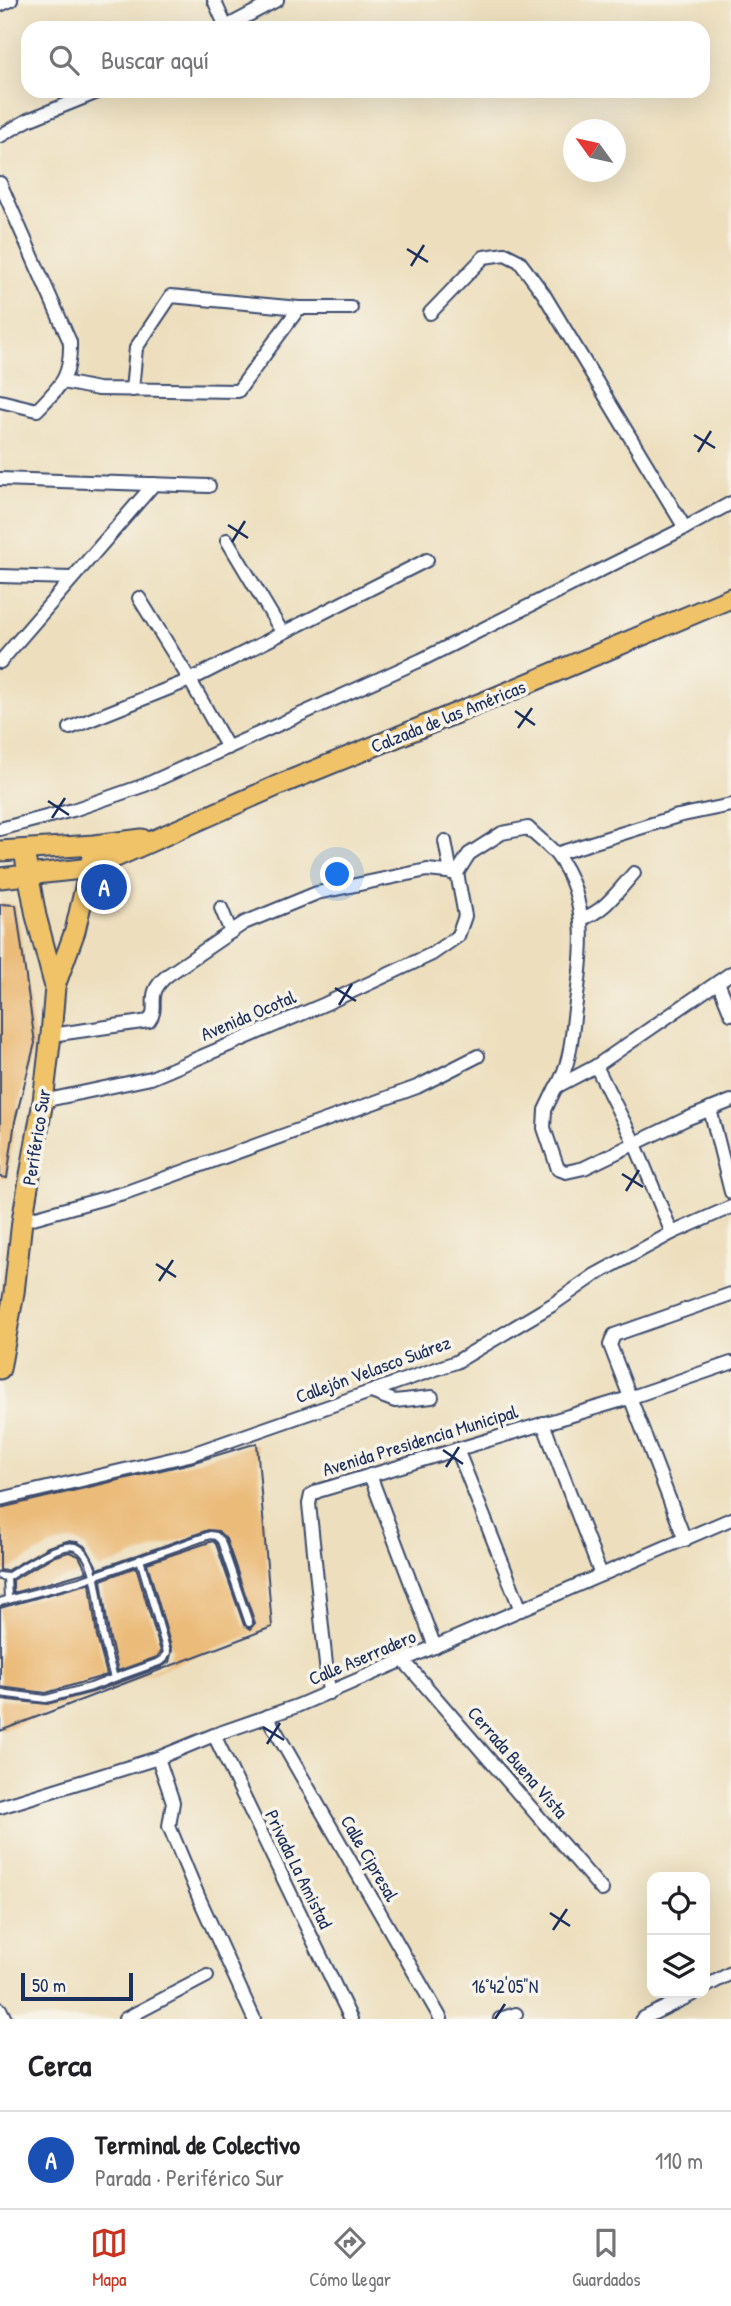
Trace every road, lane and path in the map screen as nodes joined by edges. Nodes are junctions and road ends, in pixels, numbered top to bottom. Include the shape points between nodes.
1 (11, 0) edge
2 (214, 0) edge
3 (277, 0) edge
4 (0, 5) edge
5 (223, 21) edge
6 (237, 21) edge
7 (83, 98) edge
8 (0, 136) edge
9 (0, 183) edge
10 (299, 308) junction
11 (351, 308) dead end
12 (430, 313) dead end
13 (64, 382) junction
14 (132, 390) junction
15 (0, 401) edge
16 (0, 479) edge
17 (154, 484) junction
18 (209, 486) dead end
19 (731, 503) edge
20 (685, 528) junction
21 (227, 540) dead end
22 (427, 560) dead end
23 (0, 576) edge
24 (71, 578) junction
25 (139, 598) dead end
26 (731, 598) edge
27 (282, 632) junction
28 (0, 662) edge
29 (190, 680) junction
30 (70, 728) dead end
31 (228, 748) junction
32 (731, 805) edge
33 (0, 829) edge
34 (165, 835) junction
35 (445, 841) dead end
36 (94, 845) junction
37 (0, 851) edge
38 (24, 851) junction
39 (556, 855) junction
40 (91, 868) junction
41 (454, 873) junction
42 (634, 873) dead end
43 (29, 876) junction
44 (0, 877) edge
45 (221, 908) dead end
46 (581, 919) junction
47 (231, 932) junction
48 (731, 973) edge
49 (718, 982) junction
50 (55, 987) junction
51 (731, 1014) edge
52 (51, 1035) junction
53 (478, 1056) dead end
54 (596, 1066) junction
55 (556, 1087) junction
56 (43, 1101) junction
57 (731, 1101) edge
58 (710, 1110) junction
59 (635, 1144) junction
60 (731, 1192) edge
61 (731, 1207) edge
62 (22, 1221) junction
63 (672, 1233) junction
64 (731, 1294) edge
65 (731, 1363) edge
66 (0, 1369) edge
67 (371, 1392) junction
68 (432, 1397) dead end
69 (629, 1398) junction
70 (543, 1423) junction
71 (457, 1449) junction
72 (370, 1475) junction
73 (0, 1499) edge
74 (731, 1519) edge
75 (685, 1540) junction
76 (141, 1559) junction
77 (601, 1575) junction
78 (95, 1576) junction
79 (3, 1577) edge
80 (8, 1600) junction
81 (0, 1602) edge
82 (521, 1610) junction
83 (249, 1623) dead end
84 (435, 1647) junction
85 (404, 1661) junction
86 (114, 1678) junction
87 (0, 1693) edge
88 (329, 1693) junction
89 (267, 1717) junction
90 (214, 1735) junction
91 (158, 1758) junction
92 (0, 1807) edge
93 (602, 1889) dead end
94 (731, 1973) edge
95 (207, 1976) dead end
96 (710, 1984) edge
97 (685, 1998) edge
98 (0, 2009) edge
99 (516, 2014) dead end
100 (5, 2019) edge
101 (125, 2019) edge
102 (254, 2019) edge
103 (351, 2019) edge
104 (441, 2019) edge
105 (500, 2019) edge
106 (642, 2019) edge

1 - 4 street
2 - 5 street
3 - 6 street
7 - 8 street
9 - 13 street via 70,342 71,361
10 - 11 street
10 - 14 street via 238,391
10 - 14 street via 171,296 136,348
12 - 20 street via 484,257 505,254 519,261
13 - 14 street via 98,390
13 - 15 street via 37,410
16 - 17 street
17 - 18 street
17 - 24 street
19 - 20 street
20 - 31 street via 421,660
21 - 27 street
22 - 27 street
23 - 24 street
24 - 28 street
25 - 29 street
26 - 34 main road, Calzada de las Américas
27 - 29 street
29 - 30 street
29 - 31 street
31 - 33 street via 145,785
32 - 39 street
34 - 36 main road, Calzada de las Américas
34 - 40 main road, Calzada de las Américas
35 - 41 street
36 - 38 main road, Calzada de las Américas
36 - 40 main road, Periférico Sur
37 - 38 main road, Calzada de las Américas
38 - 43 main road, Periférico Sur
39 - 41 street via 528,828 502,833 469,854
39 - 46 street via 572,883
40 - 43 main road, Calzada de las Américas
40 - 50 main road, Periférico Sur
41 - 47 street via 426,870 317,892
41 - 56 street, Avenida Ocotal via 465,916 458,936 432,954 151,1078
42 - 46 street via 602,908
43 - 44 main road, Calzada de las Américas
43 - 50 main road, Periférico Sur
45 - 47 street
46 - 55 street via 582,966 571,1055
47 - 52 street via 157,984 149,1021
48 - 49 street
49 - 51 street
49 - 54 street
50 - 52 main road, Periférico Sur
52 - 56 main road, Periférico Sur
53 - 62 street via 404,1092 127,1192
54 - 55 street
54 - 59 street
55 - 59 street via 545,1110 544,1128 558,1169 584,1168
56 - 62 main road, Periférico Sur
57 - 58 street
58 - 59 street
58 - 60 street
59 - 63 street
61 - 63 street, Callejón Velasco Suárez
62 - 66 main road, Periférico Sur
63 - 67 street, Callejón Velasco Suárez via 456,1362
64 - 69 street via 614,1335 610,1345
65 - 69 street, Avenida Presidencia Municipal
67 - 68 street via 395,1401
67 - 73 street, Callejón Velasco Suárez via 189,1455
69 - 70 street, Avenida Presidencia Municipal
69 - 75 street
70 - 71 street, Avenida Presidencia Municipal
70 - 77 street
71 - 72 street, Avenida Presidencia Municipal
71 - 82 street
72 - 84 street
72 - 88 street, Avenida Presidencia Municipal via 318,1490 309,1504
74 - 75 street, Calle Aserradero
75 - 77 street, Calle Aserradero
76 - 78 lane
76 - 83 lane via 216,1536
76 - 86 lane via 167,1652 159,1662
77 - 82 street, Calle Aserradero
78 - 79 lane via 84,1553 65,1546
78 - 80 lane
78 - 86 lane
79 - 80 lane
80 - 81 lane
82 - 84 street, Calle Aserradero
84 - 85 street, Calle Aserradero
85 - 88 street, Calle Aserradero
85 - 93 street, Cerrada Buena Vista
86 - 87 lane via 46,1699
88 - 89 street, Calle Aserradero
89 - 90 street, Calle Aserradero
89 - 104 street, Calle Cipresal
90 - 91 street, Calle Aserradero
90 - 103 street, Privada La Amistad
91 - 92 street, Calle Aserradero
91 - 102 street via 173,1802 169,1826
94 - 96 street
95 - 101 street
97 - 106 street
98 - 100 street
99 - 105 street

